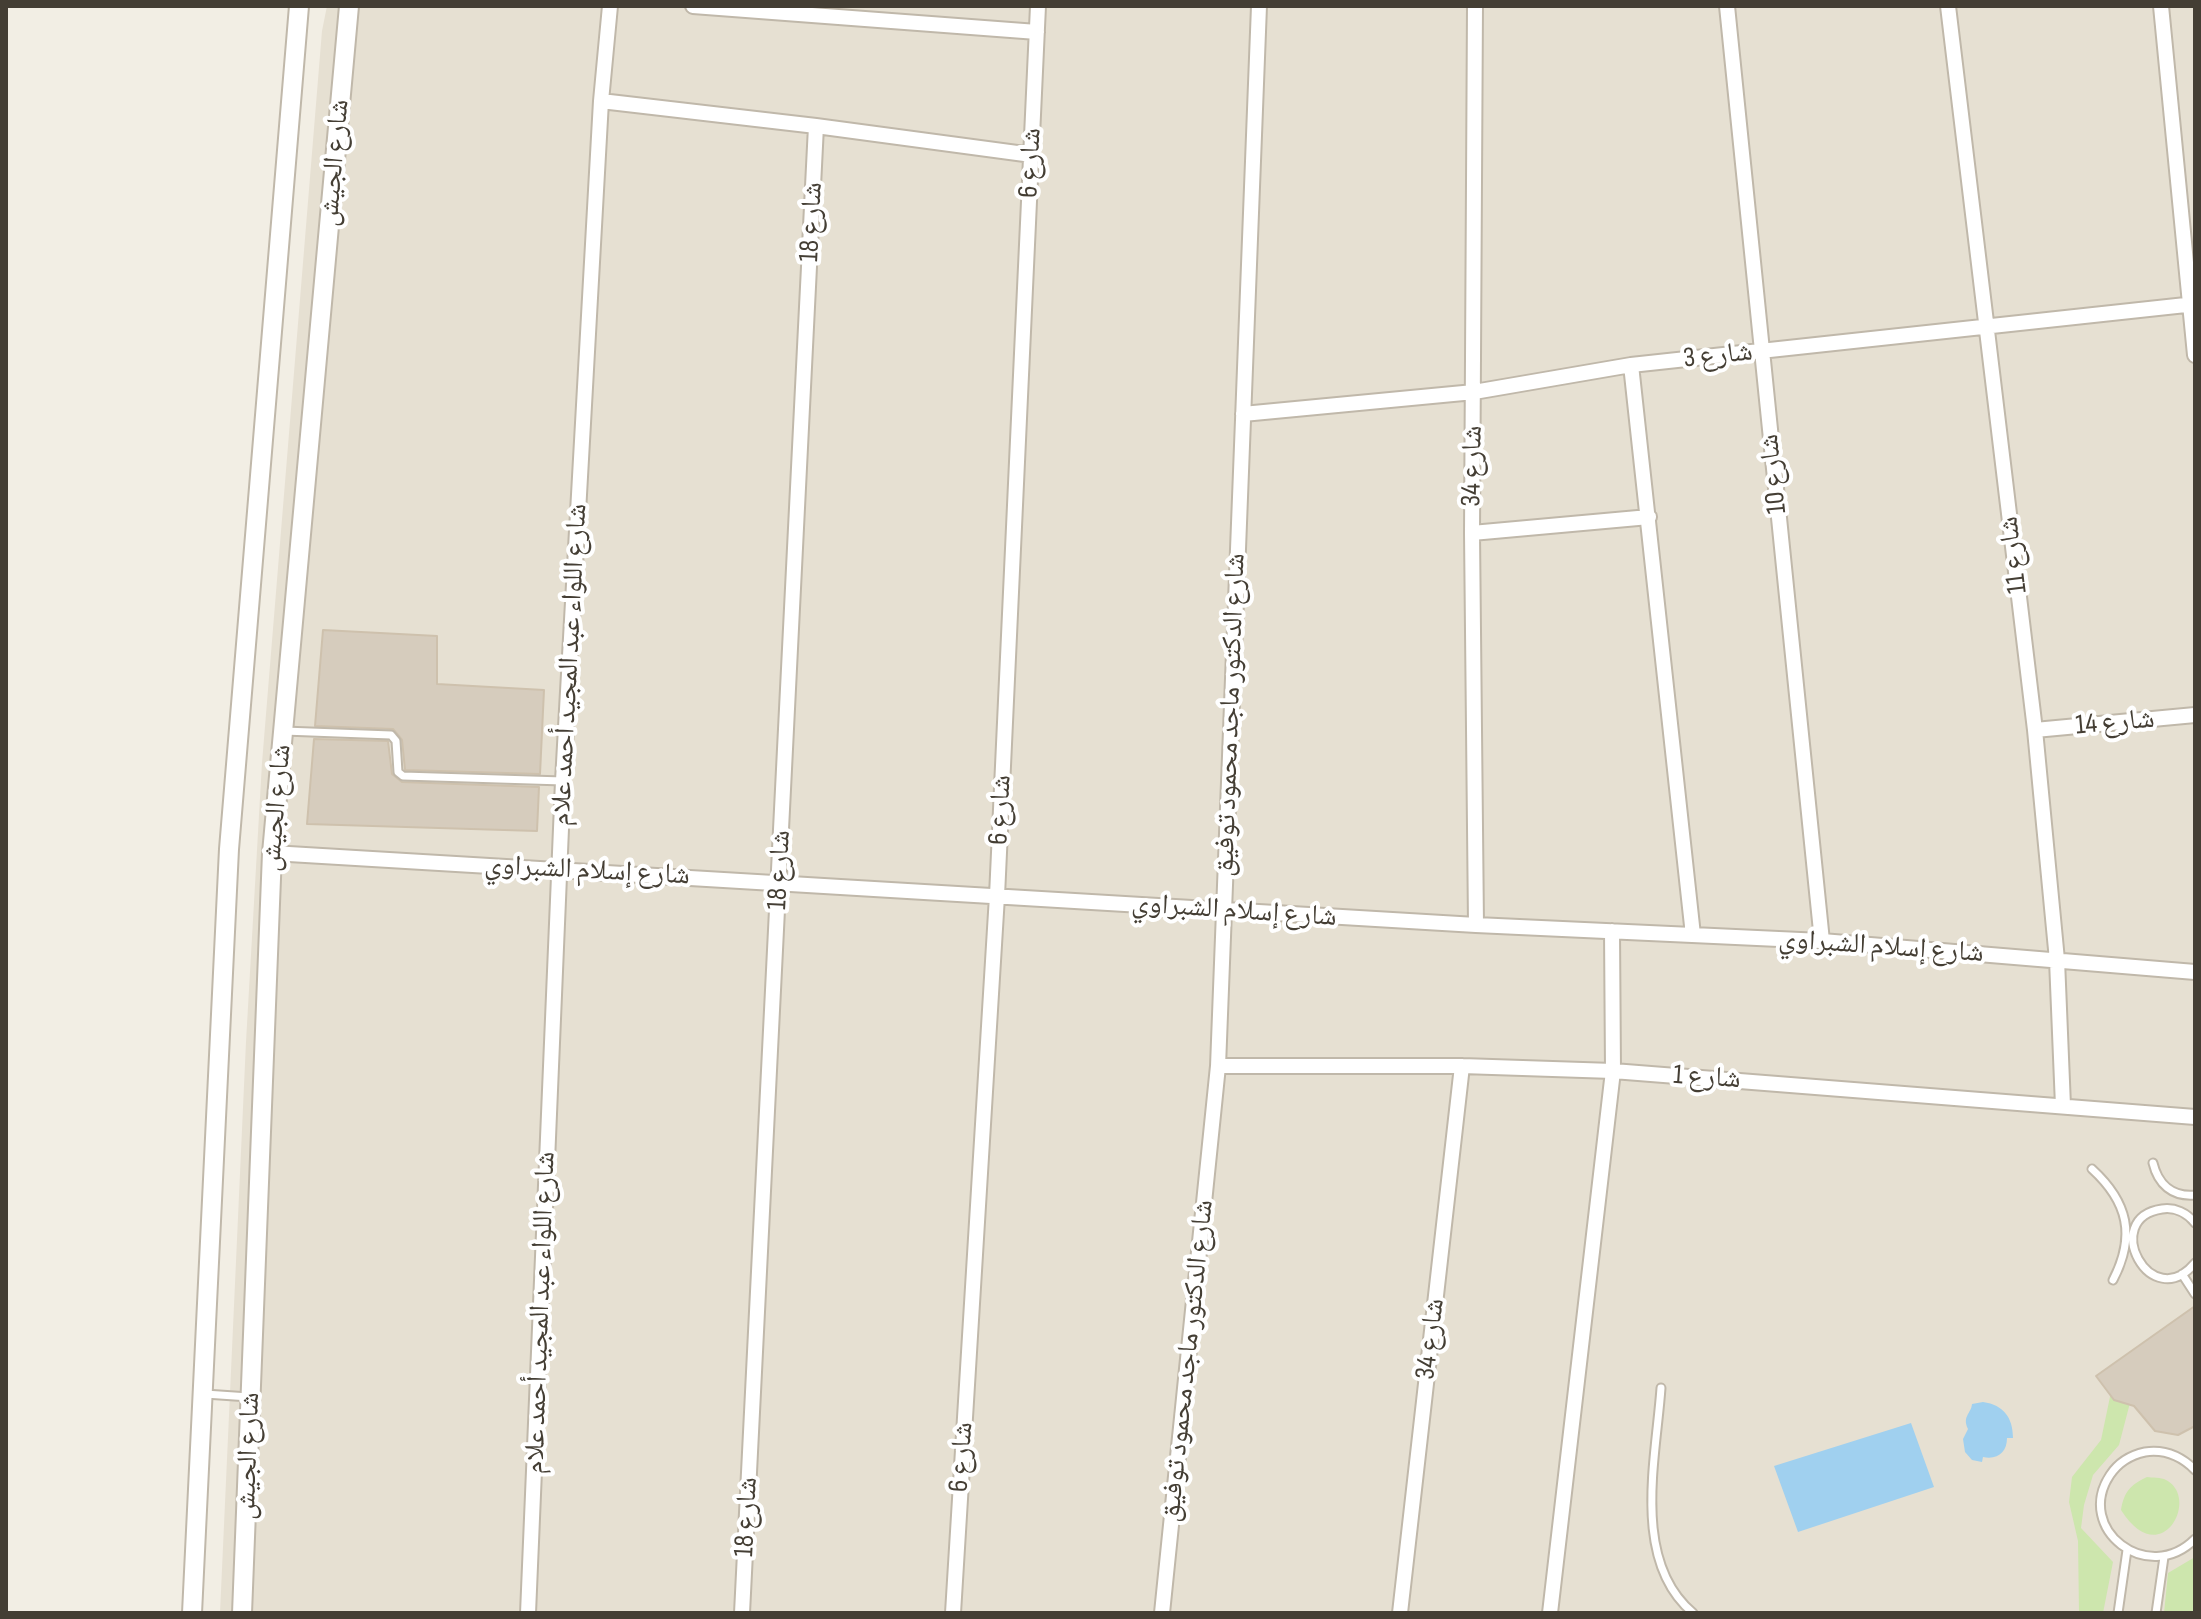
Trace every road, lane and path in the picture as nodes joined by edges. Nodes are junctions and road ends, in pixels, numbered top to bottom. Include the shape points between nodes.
1 (299, 6) edge
2 (349, 6) edge
3 (610, 6) edge
4 (693, 6) edge
5 (1038, 6) edge
6 (1259, 6) edge
7 (1475, 6) edge
8 (1727, 6) edge
9 (1948, 6) edge
10 (2161, 6) edge
11 (1037, 32) junction
12 (601, 101) junction
13 (816, 126) junction
14 (1032, 155) junction
15 (2192, 304) edge
16 (1987, 328) junction
17 (1762, 351) junction
18 (2195, 355) edge
19 (1631, 365) junction
20 (1474, 392) junction
21 (1243, 414) junction
22 (1649, 517) junction
23 (1472, 533) junction
24 (2195, 715) edge
25 (2035, 730) junction
26 (284, 731) junction
27 (563, 781) junction
28 (272, 853) junction
29 (560, 869) junction
30 (780, 883) junction
31 (997, 896) junction
32 (1224, 910) junction
33 (1476, 925) junction
34 (1612, 931) junction
35 (1693, 935) junction
36 (1822, 941) junction
37 (2057, 960) junction
38 (2195, 972) edge
39 (1218, 1066) junction
40 (1462, 1066) junction
41 (1613, 1071) junction
42 (2063, 1106) junction
43 (2195, 1117) edge
44 (2153, 1163) dead end
45 (2092, 1169) dead end
46 (2191, 1196) edge
47 (2185, 1213) junction
48 (2195, 1223) edge
49 (2129, 1242) junction
50 (2195, 1263) edge
51 (2182, 1274) junction
52 (2113, 1280) dead end
53 (2195, 1294) edge
54 (1661, 1388) dead end
55 (203, 1394) junction
56 (251, 1397) junction
57 (2195, 1470) edge
58 (2195, 1539) edge
59 (2127, 1550) junction
60 (2164, 1557) junction
61 (192, 1613) edge
62 (242, 1613) edge
63 (528, 1613) edge
64 (742, 1613) edge
65 (953, 1613) edge
66 (1162, 1613) edge
67 (1400, 1613) edge
68 (1550, 1613) edge
69 (1693, 1613) edge
70 (2118, 1613) edge
71 (2156, 1613) edge

1 - 55 street, شارع الجيش via 229,849
2 - 26 street, شارع الجيش
3 - 12 street, شارع اللواء عبد المجيد أحمد علام
4 - 11 street
5 - 11 street, شارع 6
6 - 21 street, شارع الدكتور ماجد محمود توفيق
7 - 20 street, شارع 34
8 - 17 street, شارع 10
9 - 16 street, شارع 11
10 - 15 street
11 - 14 street, شارع 6
12 - 13 street
12 - 27 street, شارع اللواء عبد المجيد أحمد علام
13 - 14 street
13 - 30 street, شارع 18
14 - 31 street, شارع 6
15 - 16 street, شارع 3
15 - 18 street
16 - 17 street, شارع 3
16 - 25 street, شارع 11
17 - 19 street, شارع 3
17 - 36 street, شارع 10
19 - 20 street, شارع 3
19 - 22 street
20 - 21 street, شارع 3
20 - 23 street, شارع 34
21 - 32 street, شارع الدكتور ماجد محمود توفيق
22 - 23 street
22 - 35 street
23 - 33 street, شارع 34
24 - 25 street, شارع 14
25 - 37 street, شارع 11
26 - 27 lane via 391,735 403,776
26 - 28 street, شارع الجيش
27 - 29 street, شارع اللواء عبد المجيد أحمد علام
28 - 29 street, شارع إسلام الشبراوي
28 - 56 street, شارع الجيش
29 - 30 street, شارع إسلام الشبراوي
29 - 63 street, شارع اللواء عبد المجيد أحمد علام
30 - 31 street, شارع إسلام الشبراوي
30 - 64 street, شارع 18
31 - 32 street, شارع إسلام الشبراوي
31 - 65 street, شارع 6
32 - 33 street, شارع إسلام الشبراوي
32 - 39 street, شارع الدكتور ماجد محمود توفيق
33 - 34 street, شارع إسلام الشبراوي
34 - 35 street, شارع إسلام الشبراوي
34 - 41 street
35 - 36 street, شارع إسلام الشبراوي
36 - 37 street, شارع إسلام الشبراوي
37 - 38 street, شارع إسلام الشبراوي
37 - 42 street, شارع 11
39 - 40 street, شارع 1
39 - 66 street, شارع الدكتور ماجد محمود توفيق
40 - 41 street, شارع 1
40 - 67 street, شارع 34
41 - 42 street, شارع 1
41 - 68 street
42 - 43 street, شارع 1
44 - 46 lane via 2168,1189
45 - 49 lane via 2119,1201
46 - 47 lane
47 - 48 lane
47 - 49 lane via 2168,1208 2150,1213
49 - 51 lane via 2149,1272 2165,1278
49 - 52 lane
50 - 51 lane
51 - 53 lane
54 - 69 lane via 1651,1521 1659,1565
55 - 56 lane
55 - 61 street, شارع الجيش
56 - 62 street, شارع الجيش
57 - 59 lane via 2175,1455 2152,1451 2130,1457 2113,1471 2103,1491 2102,1514 2111,1535
58 - 60 lane
59 - 60 lane
59 - 70 lane
60 - 71 lane

